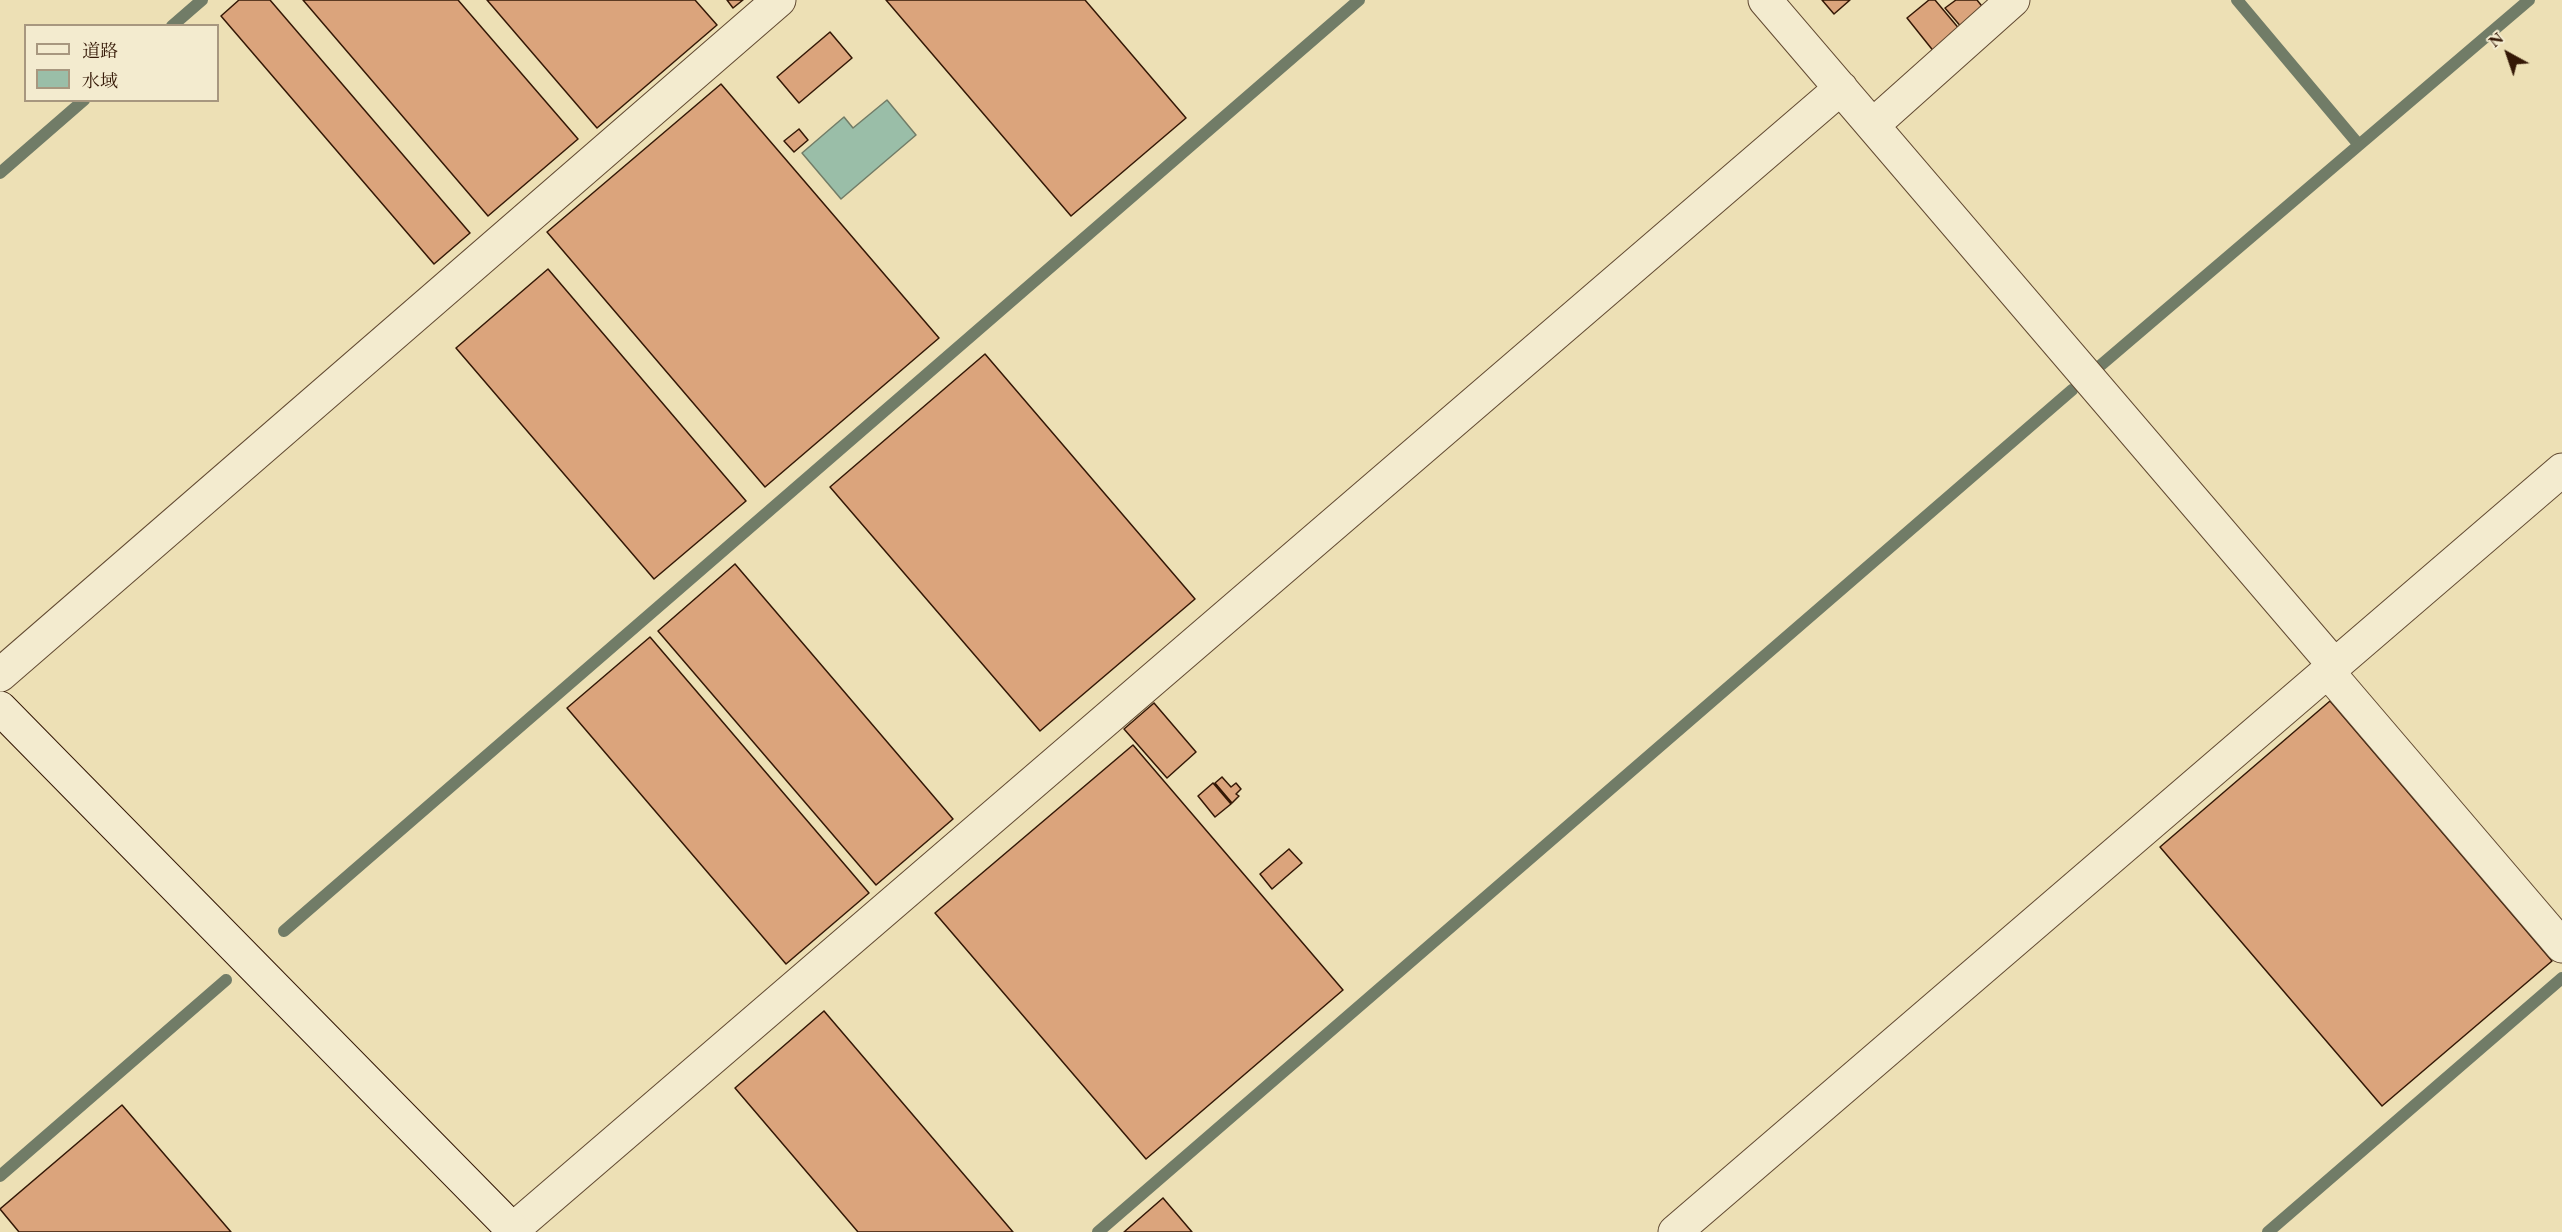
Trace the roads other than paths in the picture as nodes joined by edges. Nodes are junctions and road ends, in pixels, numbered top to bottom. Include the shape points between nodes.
1 (779, 0) edge
2 (1765, 0) edge
3 (2013, 0) edge
4 (1841, 88) junction
5 (1873, 125) junction
6 (2562, 470) edge
7 (2332, 669) junction
8 (0, 675) edge
9 (0, 708) edge
10 (2562, 946) edge
11 (512, 1231) edge
12 (1675, 1232) edge

1 - 8 street
2 - 4 street
3 - 5 street
4 - 5 street
4 - 11 street
5 - 7 street
6 - 7 street
7 - 10 street
7 - 12 street
9 - 11 street

